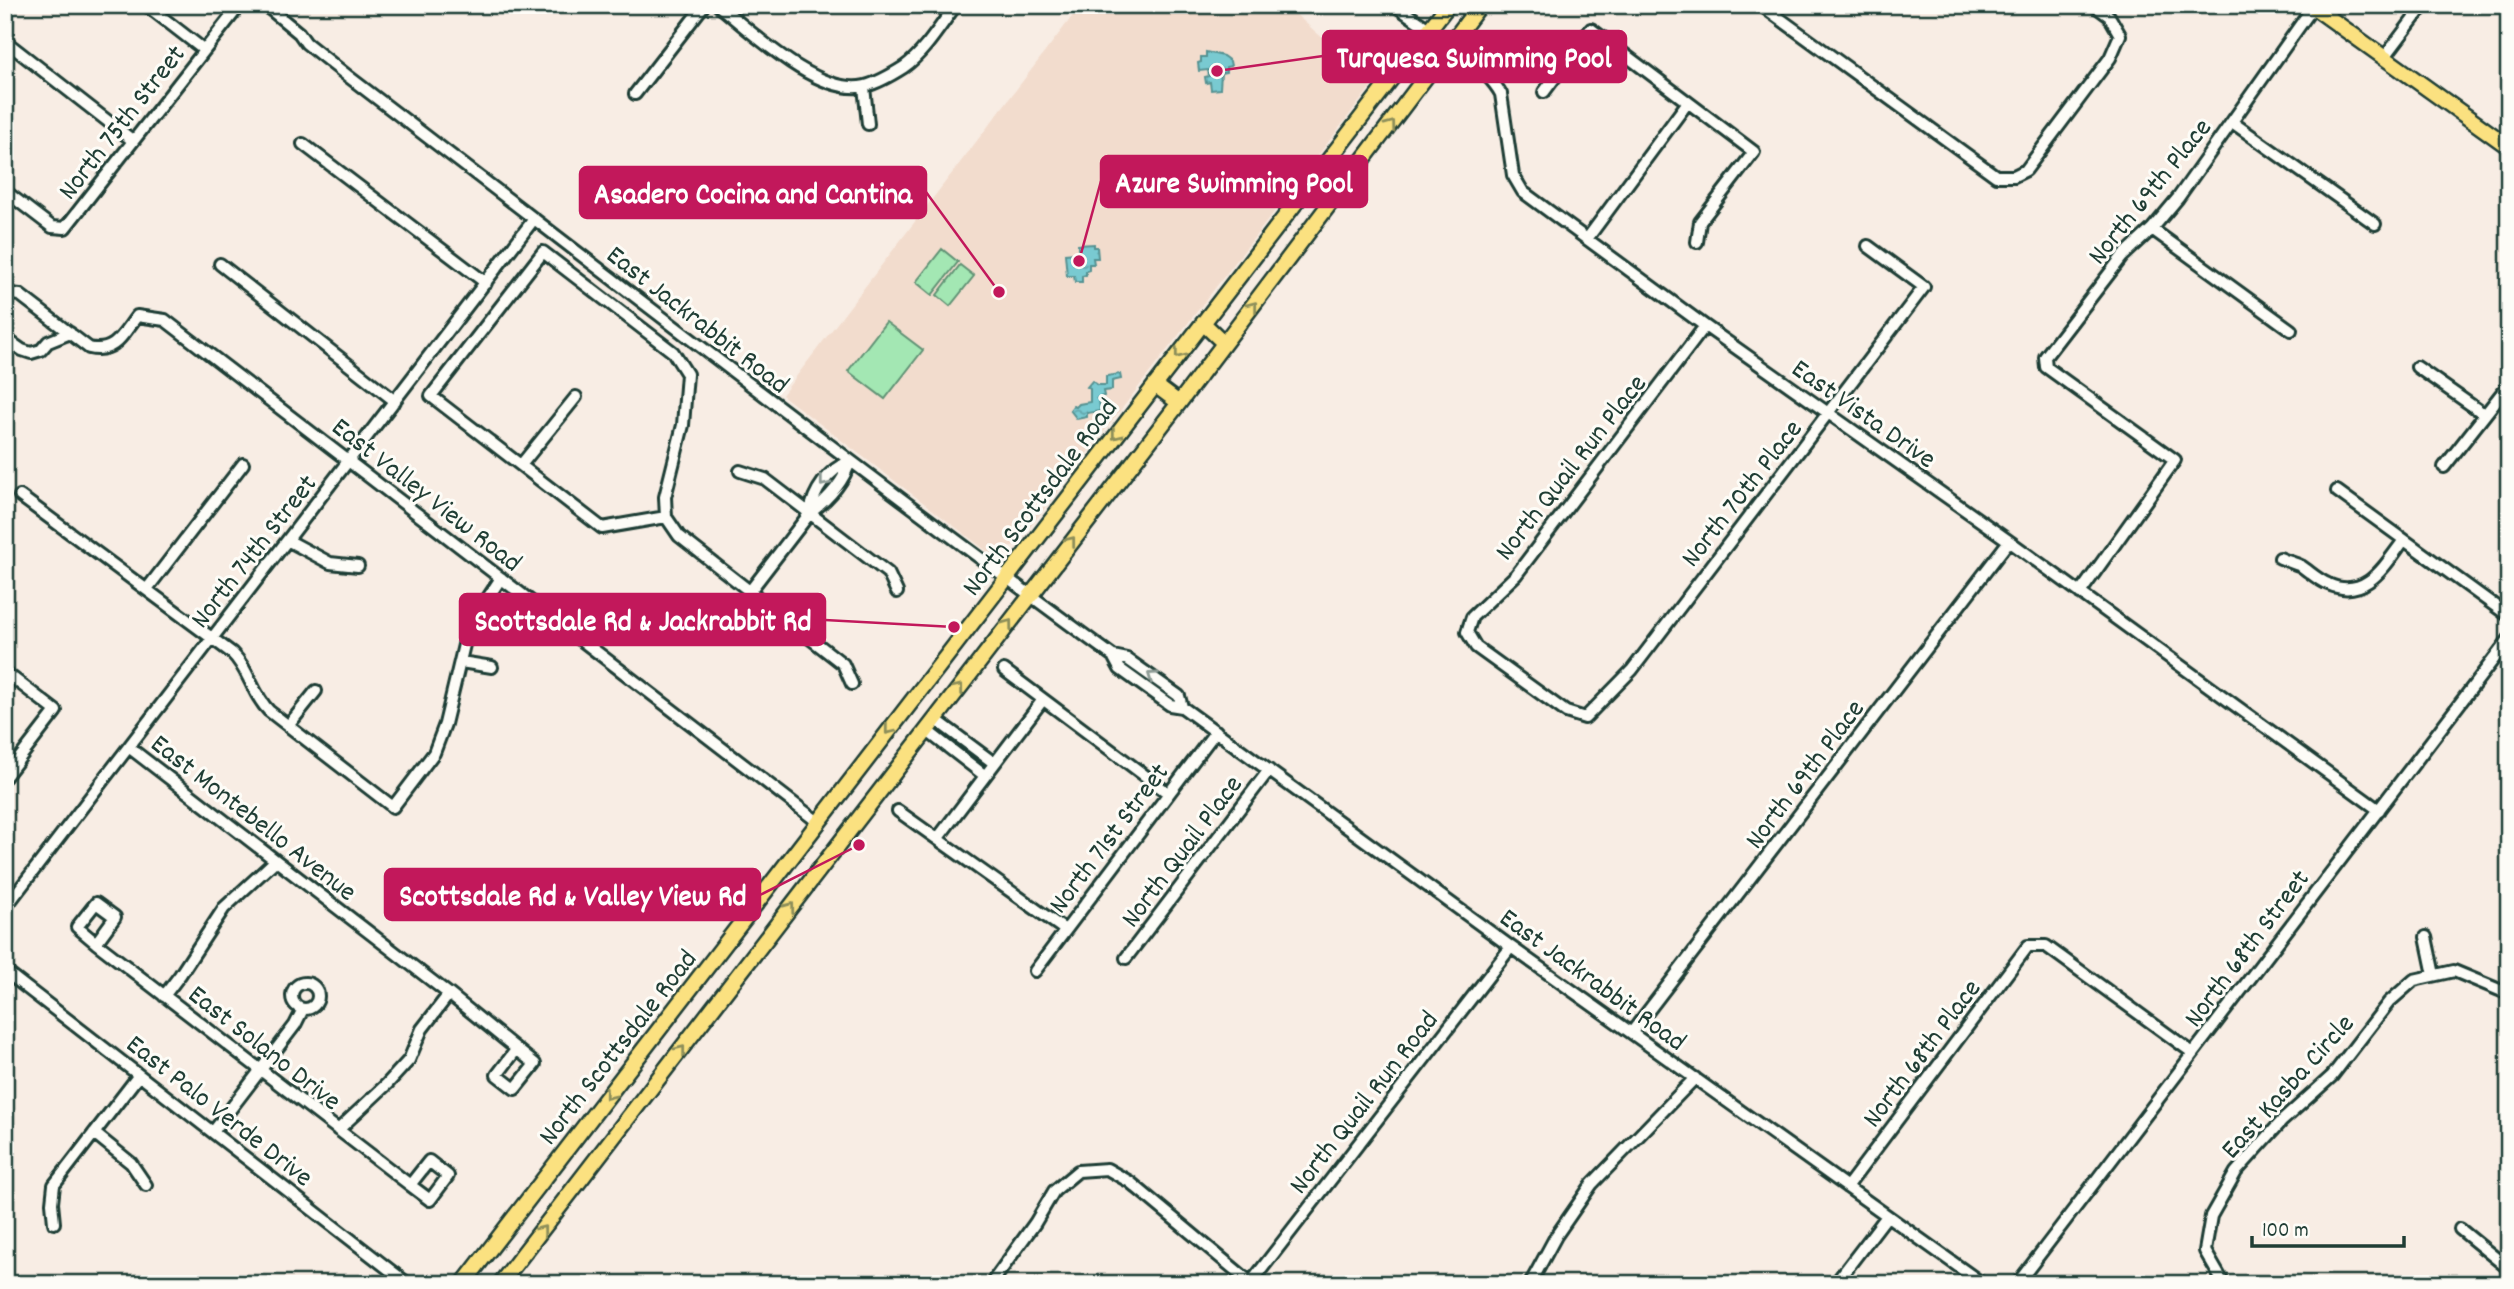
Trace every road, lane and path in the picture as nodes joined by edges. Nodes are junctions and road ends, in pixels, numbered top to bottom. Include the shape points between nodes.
1 (146, 5) edge
2 (240, 5) edge
3 (265, 5) edge
4 (704, 5) edge
5 (718, 5) edge
6 (956, 5) edge
7 (1395, 5) edge
8 (1448, 5) edge
9 (1480, 5) edge
10 (1762, 5) edge
11 (2094, 5) edge
12 (2424, 5) edge
13 (2312, 6) edge
14 (1428, 30) junction
15 (5, 41) edge
16 (1450, 46) junction
17 (204, 50) junction
18 (2384, 58) junction
19 (864, 87) junction
20 (1544, 92) dead end
21 (635, 93) dead end
22 (1688, 102) junction
23 (2232, 122) junction
24 (868, 124) dead end
25 (132, 140) junction
26 (303, 144) dead end
27 (2509, 147) edge
28 (5, 191) edge
29 (534, 219) junction
30 (2375, 224) dead end
31 (2152, 229) junction
32 (1587, 239) junction
33 (1697, 242) dead end
34 (1868, 246) dead end
35 (220, 264) dead end
36 (486, 283) junction
37 (5, 297) edge
38 (1203, 323) junction
39 (1705, 326) junction
40 (2291, 330) dead end
41 (70, 333) junction
42 (5, 338) edge
43 (1224, 344) junction
44 (2417, 367) dead end
45 (2509, 384) edge
46 (1155, 385) junction
47 (576, 397) dead end
48 (395, 401) junction
49 (1179, 403) junction
50 (2484, 414) junction
51 (1828, 415) junction
52 (850, 461) junction
53 (349, 462) junction
54 (243, 464) dead end
55 (521, 465) junction
56 (2444, 467) dead end
57 (740, 471) dead end
58 (2337, 491) dead end
59 (20, 496) dead end
60 (810, 513) junction
61 (666, 517) junction
62 (2404, 540) junction
63 (289, 541) junction
64 (2009, 541) junction
65 (2280, 558) dead end
66 (358, 566) dead end
67 (501, 578) junction
68 (1006, 579) junction
69 (147, 589) junction
70 (750, 591) junction
71 (897, 592) dead end
72 (2080, 593) junction
73 (1030, 595) junction
74 (2509, 616) edge
75 (213, 638) junction
76 (2509, 639) edge
77 (461, 662) junction
78 (492, 667) dead end
79 (1003, 670) dead end
80 (5, 672) edge
81 (852, 684) dead end
82 (316, 691) dead end
83 (1042, 701) junction
84 (1585, 718) joint
85 (931, 724) junction
86 (288, 726) junction
87 (1216, 731) junction
88 (130, 748) junction
89 (994, 763) junction
90 (1269, 770) junction
91 (984, 775) junction
92 (5, 777) edge
93 (1168, 793) junction
94 (2379, 810) junction
95 (898, 811) dead end
96 (818, 822) junction
97 (938, 838) junction
98 (275, 861) junction
99 (5, 908) edge
100 (1065, 930) junction
101 (2426, 937) dead end
102 (96, 943) dead end
103 (1511, 947) junction
104 (1126, 958) dead end
105 (5, 971) edge
106 (1035, 971) dead end
107 (2434, 975) junction
108 (449, 994) junction
109 (2509, 994) edge
110 (164, 996) junction
111 (303, 1009) dead end
112 (1632, 1032) junction
113 (516, 1050) dead end
114 (2193, 1053) junction
115 (260, 1071) junction
116 (139, 1075) junction
117 (1695, 1078) junction
118 (338, 1130) junction
119 (213, 1132) junction
120 (94, 1133) junction
121 (146, 1185) dead end
122 (410, 1185) dead end
123 (1847, 1187) junction
124 (1887, 1216) junction
125 (54, 1223) dead end
126 (2460, 1229) dead end
127 (2509, 1269) edge
128 (1250, 1283) edge
129 (408, 1284) edge
130 (463, 1284) edge
131 (500, 1284) edge
132 (991, 1284) edge
133 (1530, 1284) edge
134 (1835, 1284) edge
135 (1983, 1284) edge
136 (2017, 1284) edge
137 (2224, 1284) edge

1 - 17 street
2 - 17 street, North 75th Street
3 - 29 street, East Jackrabbit Road via 306,43
4 - 21 street
5 - 19 street via 810,75 832,84
6 - 19 street via 905,66
7 - 14 street, East Vista Drive
8 - 14 main road, North Scottsdale Road
9 - 16 main road, North Scottsdale Road
10 - 11 street via 1996,176 2014,176 2026,170 2110,58 2120,35 2109,16
12 - 18 street
13 - 18 main road
13 - 23 street, North 69th Place
14 - 16 street, East Vista Drive
14 - 38 main road, North Scottsdale Road
15 - 25 street
16 - 32 street, East Vista Drive via 1484,72 1501,94 1513,175 1523,192
43 -> 16 main road, North Scottsdale Road
17 - 25 street, North 75th Street
18 - 27 main road
19 - 24 street
20 - 22 street via 1591,29
22 - 32 street
22 - 33 street via 1754,152 1700,222
23 - 30 street
23 - 31 street, North 69th Place
25 - 28 street, North 75th Street via 61,229
26 - 36 street
29 - 36 street, North 74th Street
29 - 52 street, East Jackrabbit Road
31 - 40 street
31 - 72 street, North 69th Place via 2122,257 2045,357 2046,368 2175,460
32 - 39 street, East Vista Drive
34 - 51 street, North 70th Place via 1924,287
35 - 48 street
36 - 48 street, North 74th Street
37 - 41 street via 20,295
38 - 43 main road
38 -> 46 main road, North Scottsdale Road
39 - 51 street, East Vista Drive
39 - 84 street, North Quail Run Place via 1516,575 1472,617 1468,632 1476,647 1566,712
41 - 42 street via 31,353
41 - 53 street, East Valley View Road via 100,351 110,348 137,316 165,320
43 - 49 main road, North Scottsdale Road
44 - 50 street
45 - 50 street
46 - 49 main road
46 -> 68 main road, North Scottsdale Road
47 - 55 street
48 - 53 street, North 74th Street
73 -> 49 main road, North Scottsdale Road
50 - 56 street
51 - 64 street, East Vista Drive
51 - 84 street, North 70th Place via 1632,670
52 - 60 street via 837,466 820,487 812,498
52 - 68 street, East Jackrabbit Road
53 - 63 street, North 74th Street
53 - 67 street, East Valley View Road
54 - 69 street
55 - 61 street via 602,528
55 - 61 street via 431,396 543,252 673,352 687,374 683,425 665,497
57 - 60 street via 765,479
58 - 62 street
59 - 69 street
60 - 70 street
60 - 71 street via 888,573
61 - 70 street via 679,536
62 - 65 street via 2375,578 2362,587 2337,588
62 - 74 street
63 - 66 street via 330,563
63 - 75 street, North 74th Street
64 - 72 street, East Vista Drive
64 - 112 street, North 69th Place
67 - 77 street via 468,628
67 - 96 street, East Valley View Road
68 - 73 street, East Jackrabbit Road
68 -> 96 main road, North Scottsdale Road
69 - 75 street
70 - 81 street via 843,664
72 - 94 street, East Vista Drive
85 -> 73 main road, North Scottsdale Road
73 - 87 street, East Jackrabbit Road via 1113,656 1127,659 1180,696 1182,706
75 - 86 street via 242,662 261,703
75 - 88 street, North 74th Street
76 - 94 street, North 68th Street
77 - 78 street
77 - 86 street via 434,753 393,807
79 - 83 street
80 - 92 street via 56,711
82 - 86 street
83 - 89 street
83 - 93 street
85 - 89 street
85 - 91 street
131 -> 85 main road, North Scottsdale Road
87 - 90 street, East Jackrabbit Road
87 - 93 street, North 71st Street
88 - 98 street, East Montebello Avenue
88 - 99 street, North 74th Street
89 - 91 street
90 - 103 street, East Jackrabbit Road
90 - 104 street, North Quail Place
91 - 97 street
93 - 100 street, North 71st Street
94 - 114 street, North 68th Street
95 - 97 street
96 -> 130 main road, North Scottsdale Road
97 - 100 street
98 - 108 street, East Montebello Avenue
98 - 110 street via 224,908
100 - 106 street, North 71st Street
101 - 107 street
102 - 110 street, East Solano Drive
103 - 112 street, East Jackrabbit Road
103 - 128 street, North Quail Run Road
105 - 116 street, East Palo Verde Drive
107 - 109 street, East Kasba Circle via 2454,971
107 - 137 street, East Kasba Circle via 2414,980 2389,1002 2332,1076 2282,1121 2236,1172 2211,1216 2205,1251
108 - 113 street, East Montebello Avenue
108 - 118 street via 422,1029 409,1060
110 - 115 street, East Solano Drive
111 - 115 street
112 - 117 street, East Jackrabbit Road
114 - 123 street, North 68th Place via 2046,946 2028,946
114 - 136 street, North 68th Street
115 - 118 street, East Solano Drive
115 - 119 street
116 - 119 street, East Palo Verde Drive
116 - 120 street
117 - 123 street, East Jackrabbit Road
117 - 133 street via 1592,1184
118 - 122 street, East Solano Drive
119 - 129 street, East Palo Verde Drive
120 - 121 street via 131,1163
120 - 125 street via 54,1185
123 - 124 street, East Jackrabbit Road
124 - 134 street
124 - 135 street, East Jackrabbit Road
126 - 127 street
128 - 132 street via 1130,1182 1107,1168 1078,1171 1054,1192

